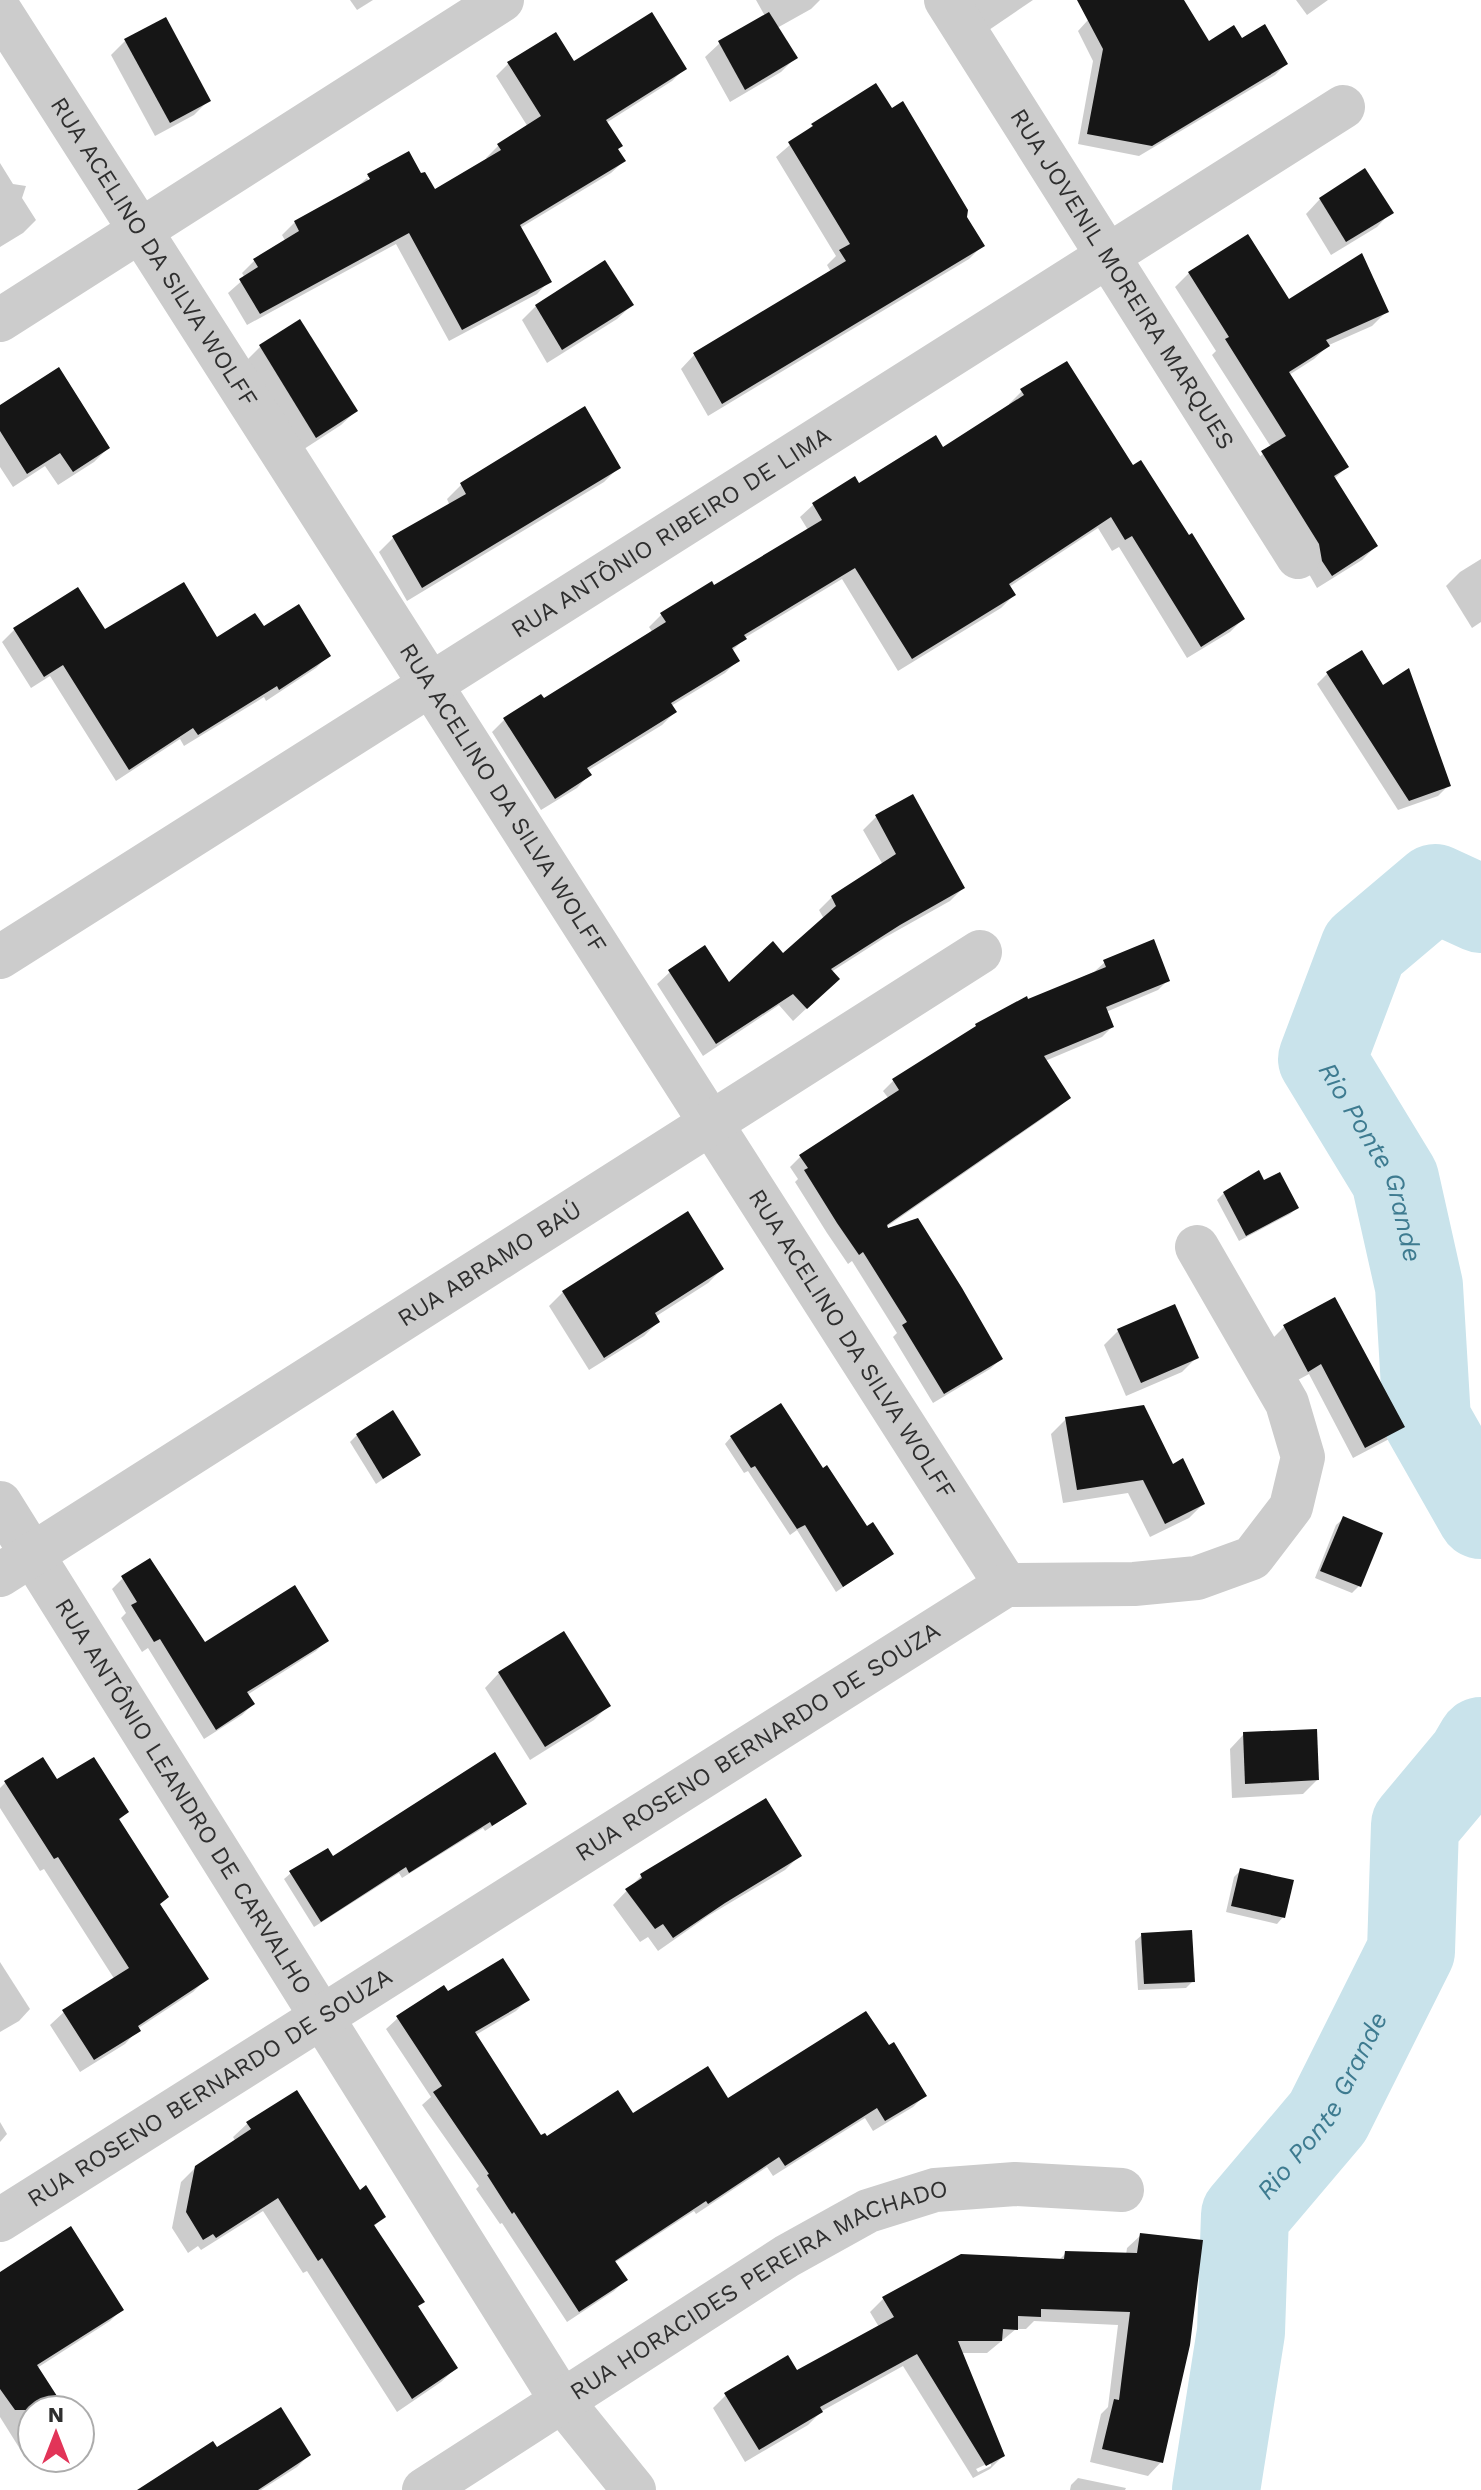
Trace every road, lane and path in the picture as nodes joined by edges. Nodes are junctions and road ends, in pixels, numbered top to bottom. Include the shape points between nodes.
1 (502, 0) edge
2 (946, 0) edge
3 (0, 11) edge
4 (1343, 107) dead end
5 (140, 231) junction
6 (1108, 256) junction
7 (0, 320) edge
8 (1298, 557) dead end
9 (431, 685) junction
10 (980, 952) dead end
11 (0, 957) edge
12 (711, 1123) junction
13 (1197, 1247) dead end
14 (0, 1503) edge
15 (16, 1565) edge
16 (1006, 1585) junction
17 (322, 2017) junction
18 (1122, 2190) dead end
19 (0, 2220) edge
20 (562, 2401) junction
21 (424, 2490) edge
22 (634, 2490) edge

1 - 5 street
2 - 6 street, RUA JOVENIL MOREIRA MARQUES
3 - 5 street, RUA ACELINO DA SILVA WOLFF
4 - 6 street, RUA ANTÔNIO RIBEIRO DE LIMA
5 - 7 street
5 - 9 street, RUA ACELINO DA SILVA WOLFF
6 - 8 street, RUA JOVENIL MOREIRA MARQUES
6 - 9 street, RUA ANTÔNIO RIBEIRO DE LIMA
9 - 11 street, RUA ANTÔNIO RIBEIRO DE LIMA
9 - 12 street, RUA ACELINO DA SILVA WOLFF
10 - 12 street, RUA ABRAMO BAÚ
12 - 15 street, RUA ABRAMO BAÚ
12 - 16 street, RUA ACELINO DA SILVA WOLFF
13 - 16 street via 1287,1403 1303,1457 1291,1507 1252,1558 1197,1578
14 - 15 street, RUA ANTÔNIO LEANDRO DE CARVALHO
15 - 17 street, RUA ANTÔNIO LEANDRO DE CARVALHO
16 - 17 street, RUA ROSENO BERNARDO DE SOUZA
17 - 19 street, RUA ROSENO BERNARDO DE SOUZA
17 - 20 street, RUA ANTÔNIO LEANDRO DE CARVALHO
18 - 20 street, RUA HORACIDES PEREIRA MACHADO via 1015,2184 935,2190 868,2211 787,2256
20 - 21 street, RUA HORACIDES PEREIRA MACHADO
20 - 22 street, RUA ANTÔNIO LEANDRO DE CARVALHO

